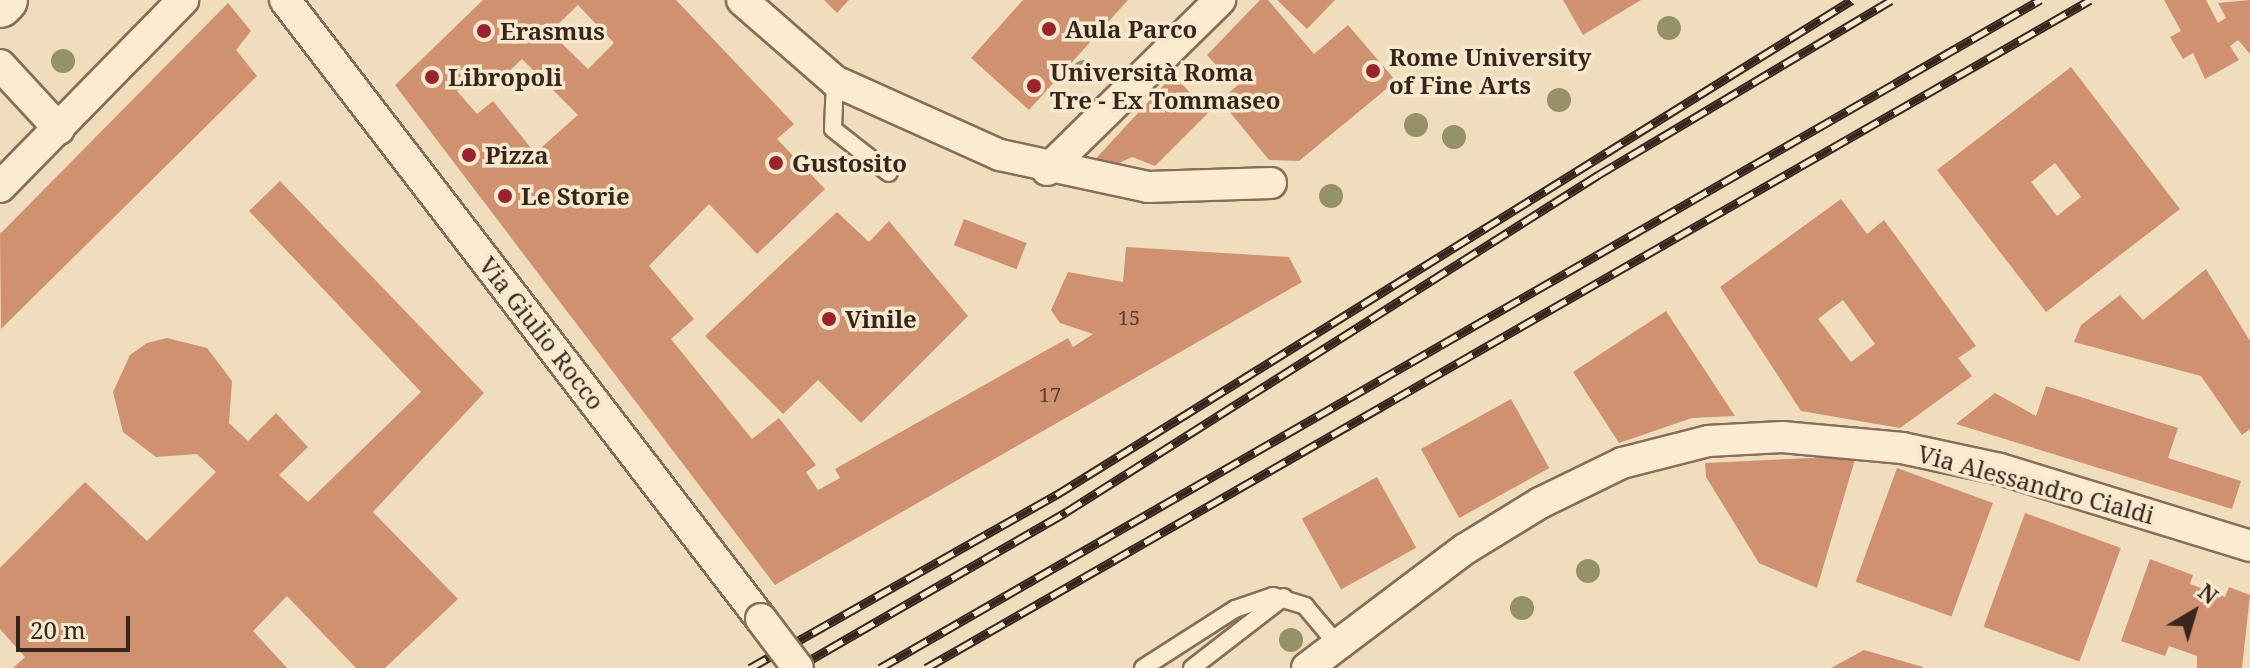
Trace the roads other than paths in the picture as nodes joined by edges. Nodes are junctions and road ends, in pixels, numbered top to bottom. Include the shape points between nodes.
1 (5, 0) edge
2 (183, 0) edge
3 (285, 0) edge
4 (742, 0) edge
5 (1220, 0) edge
6 (0, 5) edge
7 (0, 65) edge
8 (835, 81) junction
9 (59, 129) junction
10 (1047, 170) junction
11 (889, 173) dead end
12 (1271, 183) dead end
13 (0, 187) edge
14 (2250, 546) edge
15 (1284, 597) junction
16 (1337, 644) junction
17 (798, 668) edge
18 (1143, 668) edge
19 (1192, 668) edge
20 (1307, 668) edge

1 - 6 main road
2 - 9 street
3 - 17 street, Via Giulio Rocco, bridge
4 - 8 street
5 - 10 street
7 - 9 street
8 - 10 street
8 - 11 lane via 833,129
9 - 13 street
10 - 12 street via 1148,187
14 - 16 street, Via Alessandro Cialdi via 2000,469 1902,448 1782,437 1708,441 1575,484 1465,549
15 - 16 lane via 1305,606
15 - 18 lane via 1250,602
15 - 19 lane
16 - 20 street, Via Alessandro Cialdi

